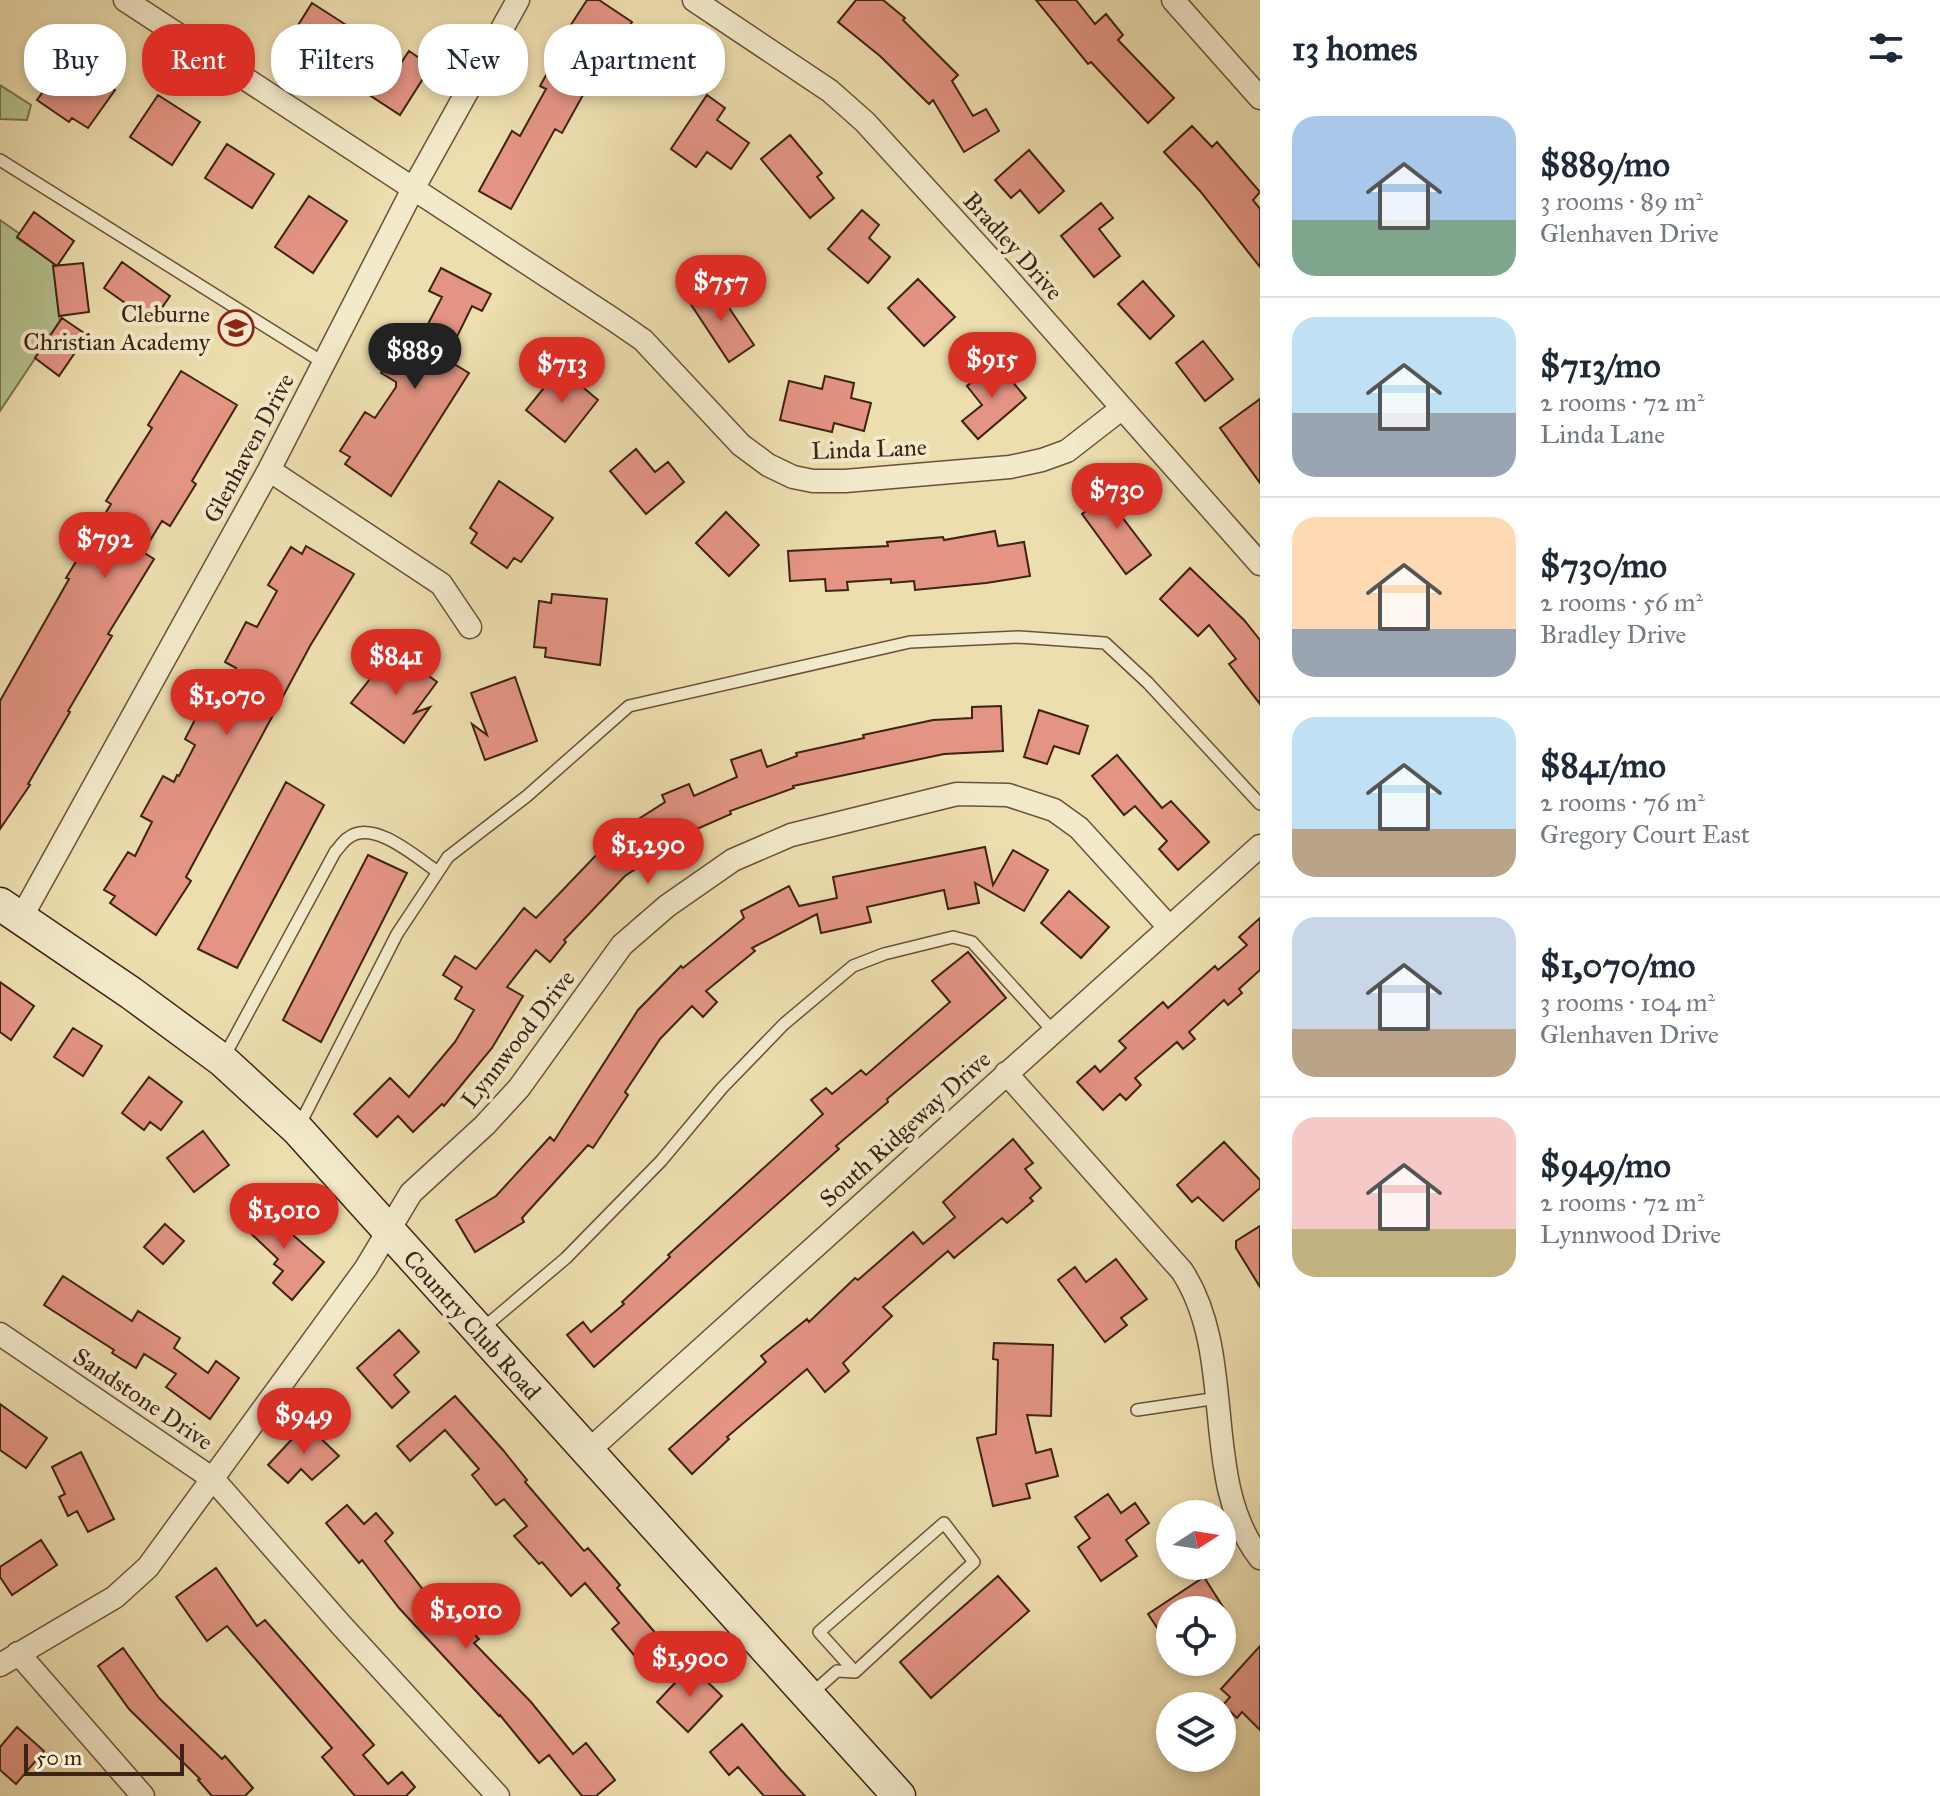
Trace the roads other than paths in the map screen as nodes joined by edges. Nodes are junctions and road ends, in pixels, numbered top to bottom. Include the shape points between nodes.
1 (125, 0) edge
2 (518, 0) edge
3 (694, 0) edge
4 (1173, 0) edge
5 (1260, 98) edge
6 (0, 160) edge
7 (413, 189) junction
8 (324, 363) junction
9 (1121, 409) junction
10 (269, 470) junction
11 (1260, 564) edge
12 (470, 627) dead end
13 (1260, 804) edge
14 (1260, 846) edge
15 (438, 872) junction
16 (10, 911) edge
17 (1169, 927) junction
18 (1053, 1031) junction
19 (222, 1060) junction
20 (1006, 1073) junction
21 (298, 1130) junction
22 (388, 1231) junction
23 (479, 1332) junction
24 (0, 1334) edge
25 (1218, 1398) junction
26 (1137, 1410) dead end
27 (587, 1452) junction
28 (213, 1479) junction
29 (1260, 1558) edge
30 (9, 1659) edge
31 (855, 1672) junction
32 (809, 1695) junction
33 (143, 1796) edge
34 (498, 1796) edge
35 (899, 1796) edge

1 - 7 street, Linda Lane
2 - 7 street, Glenhaven Drive
3 - 9 street, Bradley Drive via 830,91 865,122
4 - 5 street
6 - 8 lane
7 - 8 street, Glenhaven Drive
7 - 9 street, Linda Lane via 643,340 741,445 793,477 845,481 1010,467 1067,451
8 - 10 street, Glenhaven Drive
9 - 11 street, Bradley Drive
10 - 12 street via 441,584
10 - 16 street, Glenhaven Drive
13 - 15 lane via 1105,643 1019,637 910,642 629,706 448,857
14 - 17 street, South Ridgeway Drive
15 - 19 lane via 369,831 349,836 335,852
15 - 21 lane via 397,934
16 - 19 main road, Country Club Road
17 - 18 street, South Ridgeway Drive
17 - 22 street, Lynnwood Drive via 1079,828 1054,810 1008,795 957,794 791,835 733,860 622,945 519,1088 411,1193
18 - 20 street, South Ridgeway Drive
18 - 23 lane via 972,942 953,937 853,966 784,1024 566,1258
19 - 21 main road, Country Club Road
20 - 25 street via 1191,1285 1210,1338
20 - 27 street, South Ridgeway Drive
21 - 22 main road, Country Club Road
22 - 23 main road, Country Club Road
22 - 28 street, Lynnwood Drive
23 - 27 main road, Country Club Road
24 - 28 street, Sandstone Drive
25 - 26 lane
25 - 29 street via 1230,1491 1248,1542
27 - 32 main road, Country Club Road
28 - 30 street, Lynnwood Drive via 148,1567 115,1597
28 - 34 street, Sandstone Drive
30 - 33 street
31 - 31 lane via 974,1562 944,1523 819,1632
31 - 32 lane via 837,1671
32 - 35 main road, Country Club Road

